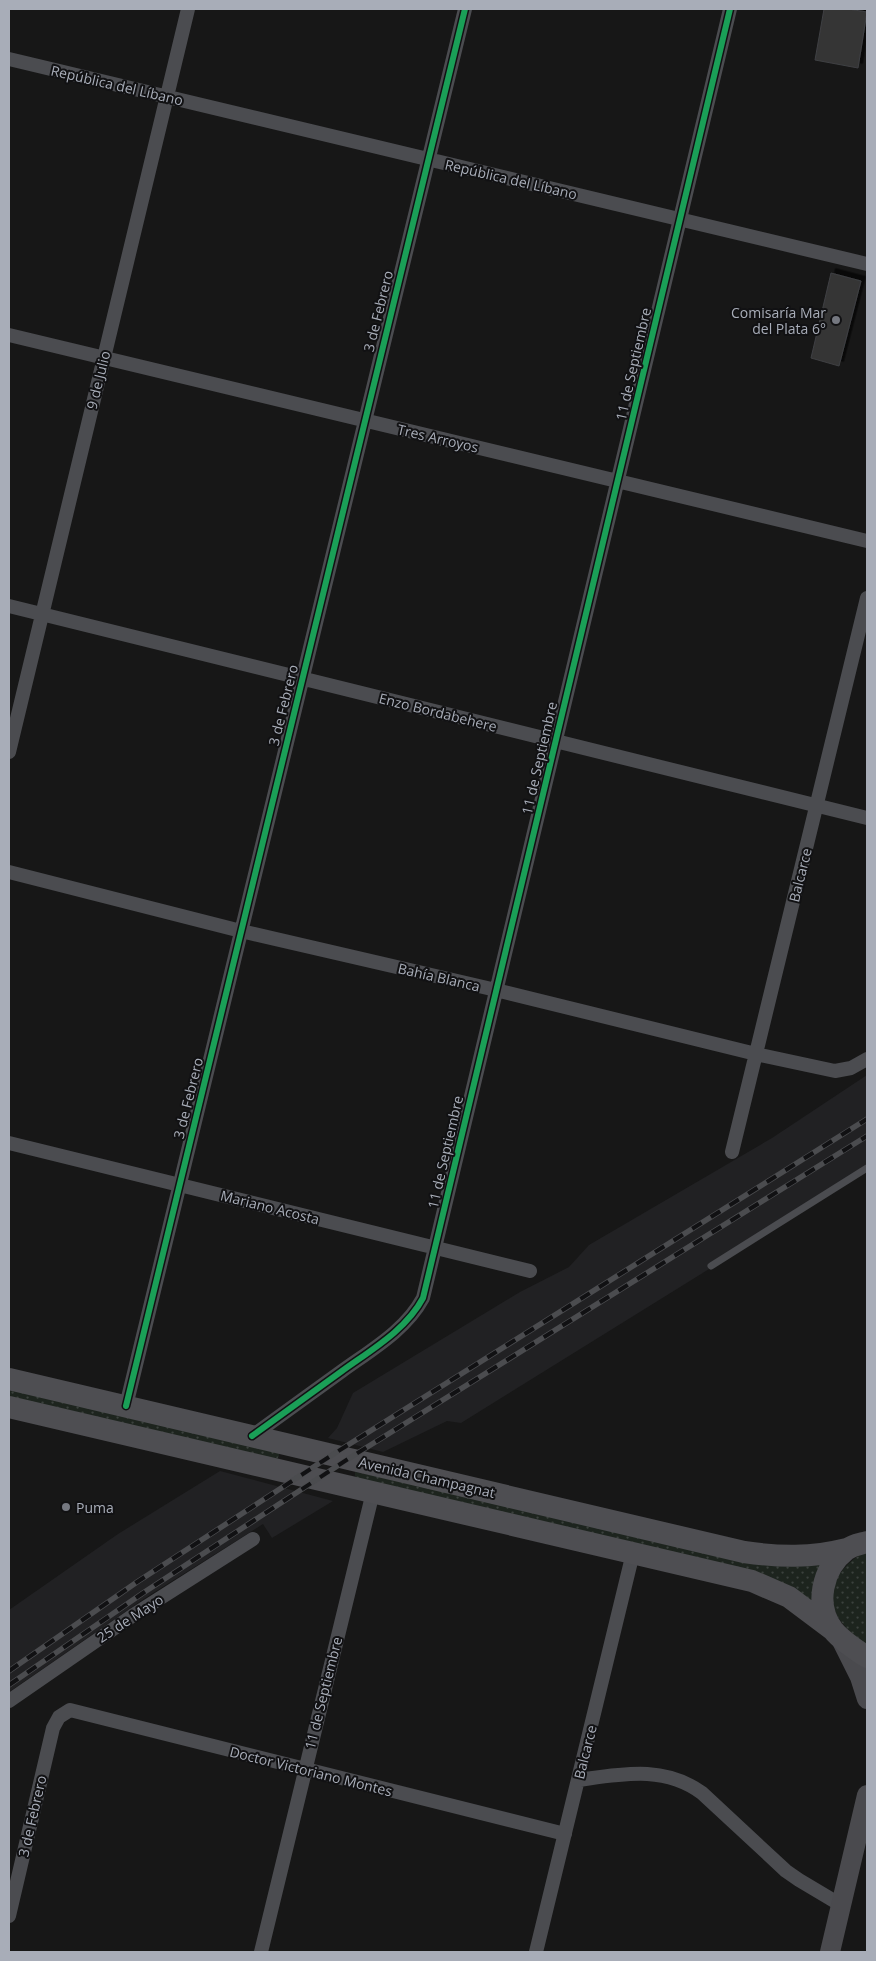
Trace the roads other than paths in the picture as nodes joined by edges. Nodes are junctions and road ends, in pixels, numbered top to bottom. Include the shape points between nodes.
1 (188, 9) edge
2 (465, 9) edge
3 (730, 9) edge
4 (9, 59) edge
5 (167, 97) junction
6 (428, 159) junction
7 (680, 220) junction
8 (867, 264) edge
9 (9, 334) edge
10 (104, 358) junction
11 (365, 420) junction
12 (618, 481) junction
13 (867, 541) edge
14 (867, 598) edge
15 (9, 606) edge
16 (42, 614) junction
17 (303, 678) junction
18 (556, 741) junction
19 (9, 752) edge
20 (817, 805) junction
21 (867, 818) edge
22 (9, 872) edge
23 (241, 932) junction
24 (496, 990) junction
25 (756, 1054) junction
26 (867, 1059) edge
27 (9, 1144) edge
28 (732, 1152) dead end
29 (867, 1168) edge
30 (180, 1185) junction
31 (436, 1247) junction
32 (711, 1266) dead end
33 (530, 1271) dead end
34 (9, 1379) edge
35 (126, 1406) junction
36 (9, 1407) edge
37 (252, 1436) junction
38 (373, 1492) junction
39 (253, 1539) dead end
40 (857, 1546) edge
41 (633, 1553) junction
42 (836, 1634) junction
43 (867, 1657) edge
44 (867, 1699) edge
45 (9, 1702) edge
46 (59, 1716) joint
47 (304, 1770) junction
48 (578, 1780) junction
49 (867, 1795) edge
50 (565, 1834) junction
51 (842, 1904) junction
52 (9, 1916) edge
53 (261, 1952) edge
54 (536, 1952) edge
55 (830, 1952) edge

1 - 5 street, 9 de Julio
2 - 6 street, 3 de Febrero
3 - 7 street, 11 de Septiembre
4 - 5 street, República del Líbano
5 - 6 street, República del Líbano
5 - 10 street, 9 de Julio
6 - 7 street, República del Líbano
6 - 11 street, 3 de Febrero
7 - 8 street, República del Líbano
7 - 12 street, 11 de Septiembre
9 - 10 street, Tres Arroyos
10 - 11 street, Tres Arroyos
10 - 16 street, 9 de Julio
11 - 12 street, Tres Arroyos
11 - 17 street, 3 de Febrero
12 - 13 street, Tres Arroyos
12 - 18 street, 11 de Septiembre
14 - 20 street, Balcarce
15 - 16 street, Enzo Bordabehere
16 - 17 street, Enzo Bordabehere
16 - 19 street, 9 de Julio
17 - 18 street, Enzo Bordabehere
17 - 23 street, 3 de Febrero
18 - 20 street, Enzo Bordabehere
18 - 24 street, 11 de Septiembre
20 - 21 street, Enzo Bordabehere
20 - 25 street, Balcarce
22 - 23 street, Bahía Blanca
23 - 24 street, Bahía Blanca
23 - 30 street, 3 de Febrero
24 - 25 street, Bahía Blanca
24 - 31 street, 11 de Septiembre
25 - 26 street, Bahía Blanca via 835,1071 851,1068
25 - 28 street, Balcarce
27 - 30 street, Mariano Acosta
29 - 32 lane
30 - 31 street, Mariano Acosta
30 - 35 street, 3 de Febrero
31 - 33 street, Mariano Acosta
31 - 37 street, 11 de Septiembre via 423,1298 407,1322
34 - 35 highway, Avenida Champagnat
35 - 37 highway, Avenida Champagnat
36 - 38 highway, Avenida Champagnat
37 - 40 highway, Avenida Champagnat via 744,1552 799,1557
38 - 41 highway, Avenida Champagnat
38 - 47 street, 11 de Septiembre
39 - 45 street, 25 de Mayo via 132,1616
40 - 42 highway via 834,1561 822,1592 825,1611
41 - 42 highway, Avenida Champagnat via 752,1581 789,1597
41 - 48 street, Balcarce
42 - 43 highway, Avenida Champagnat
42 - 44 main road via 860,1677
46 - 47 street, Doctor Victoriano Montes via 70,1710
46 - 52 street, 3 de Febrero via 53,1728
47 - 50 street, Doctor Victoriano Montes
47 - 53 street, 11 de Septiembre
48 - 50 street, Balcarce
48 - 51 street via 642,1772 686,1783 702,1793 786,1871
49 - 51 main road
50 - 54 street, Balcarce
51 - 55 main road

